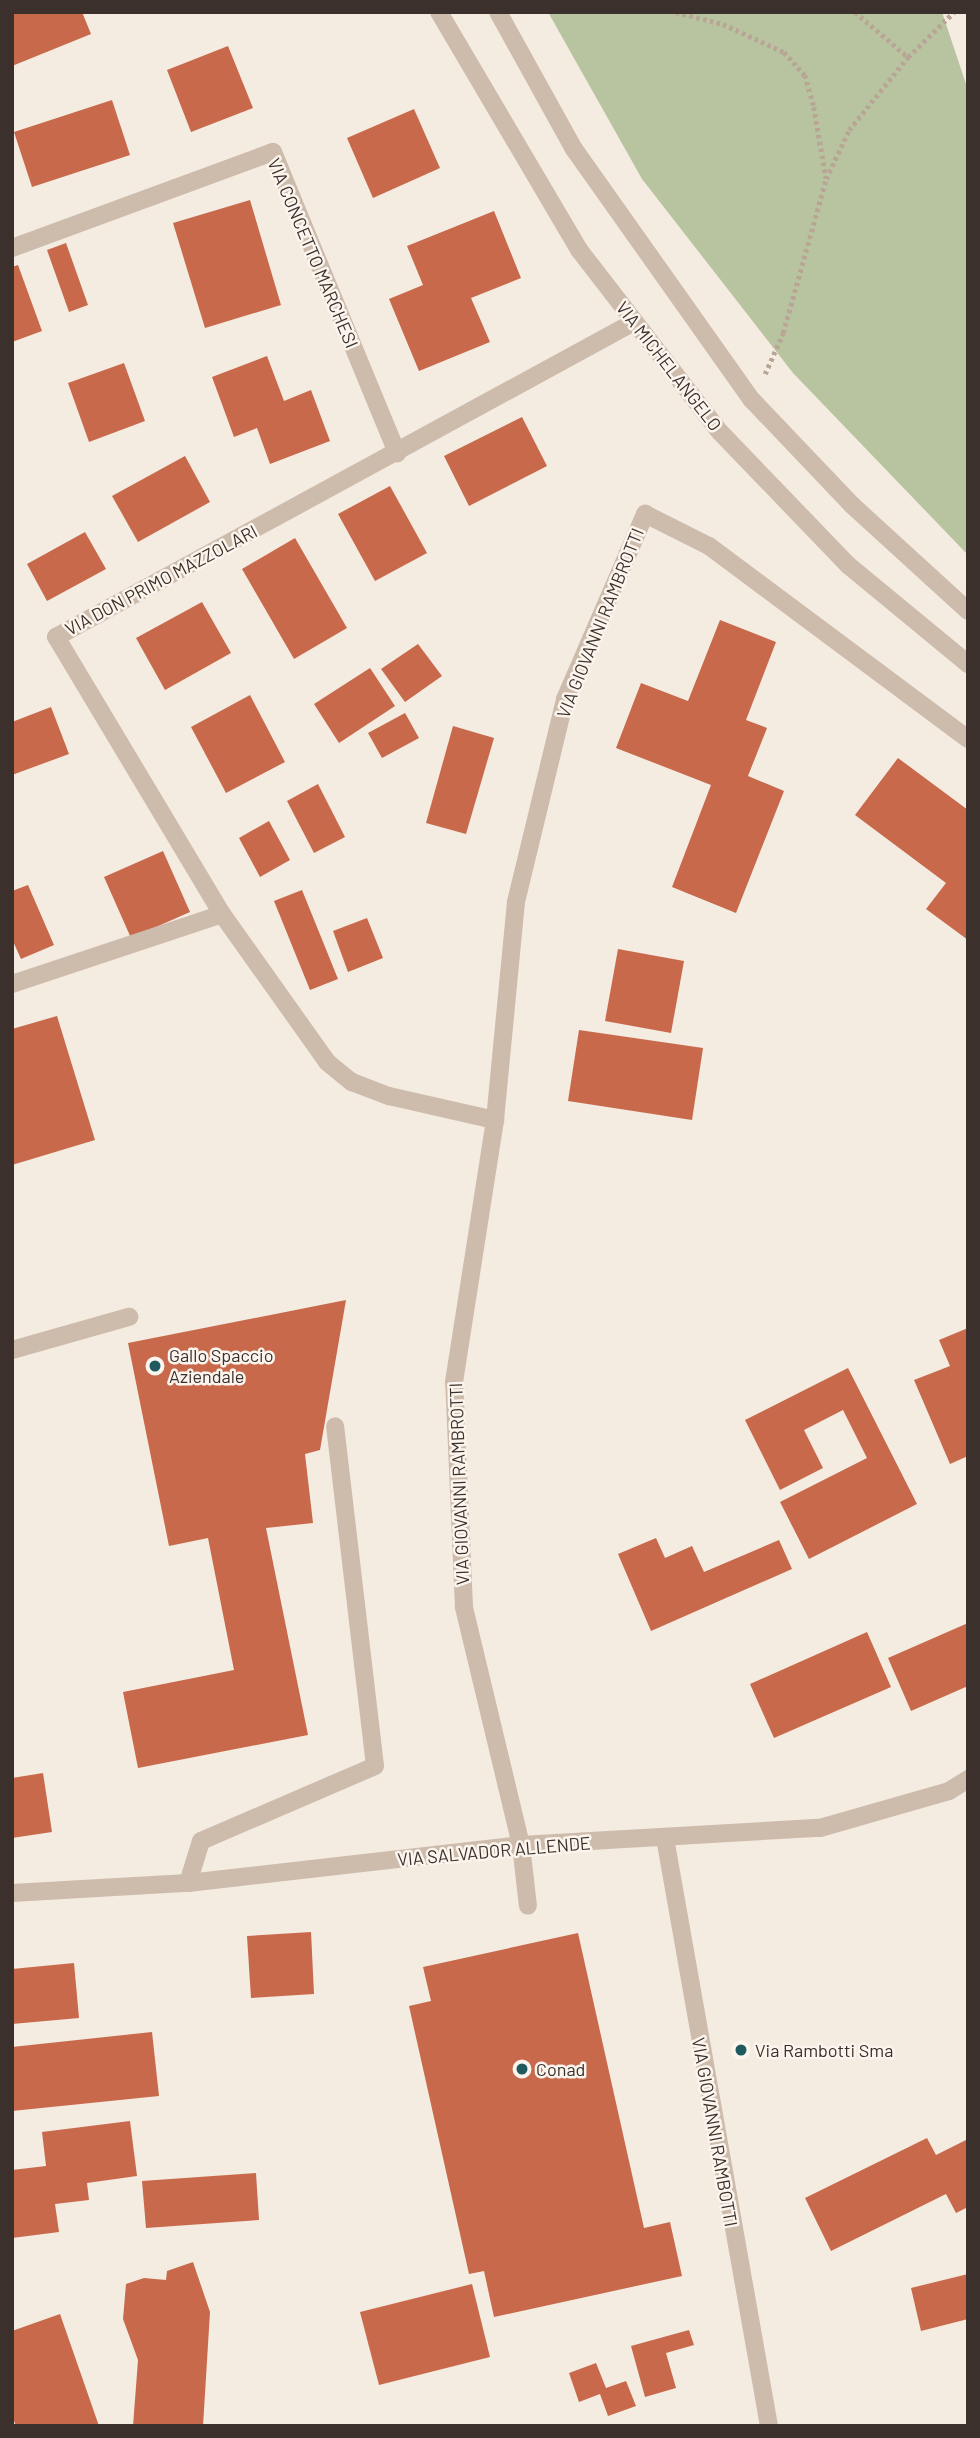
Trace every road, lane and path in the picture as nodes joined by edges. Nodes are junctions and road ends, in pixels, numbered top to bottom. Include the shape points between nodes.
1 (439, 12) edge
2 (498, 12) edge
3 (676, 12) edge
4 (855, 12) edge
5 (954, 12) edge
6 (908, 57) junction
7 (826, 179) junction
8 (12, 248) edge
9 (634, 322) junction
10 (757, 362) dead end
11 (765, 373) junction
12 (773, 382) dead end
13 (752, 400) junction
14 (397, 453) junction
15 (968, 611) edge
16 (968, 664) edge
17 (968, 739) edge
18 (222, 914) junction
19 (12, 984) edge
20 (495, 1120) junction
21 (129, 1317) dead end
22 (12, 1350) edge
23 (335, 1426) dead end
24 (968, 1779) edge
25 (665, 1838) junction
26 (521, 1845) junction
27 (188, 1883) junction
28 (12, 1893) edge
29 (528, 1906) dead end
30 (769, 2426) edge

1 - 9 street, VIA MICHELANGELO via 580,251
2 - 13 street via 574,149
3 - 7 path via 723,24 784,52 805,75
4 - 6 path
5 - 6 path
6 - 7 path via 849,131
7 - 11 path via 783,332
8 - 14 street, VIA CONCETTO MARCHESI via 273,152
9 - 14 street, VIA DON PRIMO MAZZOLARI
9 - 16 street, VIA MICHELANGELO via 720,432 848,565
10 - 11 path
11 - 12 path
11 - 13 path
13 - 15 street via 852,505
14 - 18 street, VIA DON PRIMO MAZZOLARI via 56,637
17 - 20 street, VIA GIOVANNI RAMBROTTI via 709,546 645,514 565,699 558,726 516,902
18 - 19 street
18 - 20 street via 327,1062 352,1082 389,1096
20 - 26 street, VIA GIOVANNI RAMBROTTI via 454,1382 464,1607
21 - 22 street
23 - 27 street via 375,1766 201,1841
24 - 25 street, VIA SALVADOR ALLENDE via 949,1790 820,1828
25 - 26 street, VIA SALVADOR ALLENDE
25 - 30 street, VIA GIOVANNI RAMBOTTI
26 - 27 street, VIA SALVADOR ALLENDE
26 - 29 street, VIA GIOVANNI RAMBROTTI
27 - 28 street, VIA SALVADOR ALLENDE

